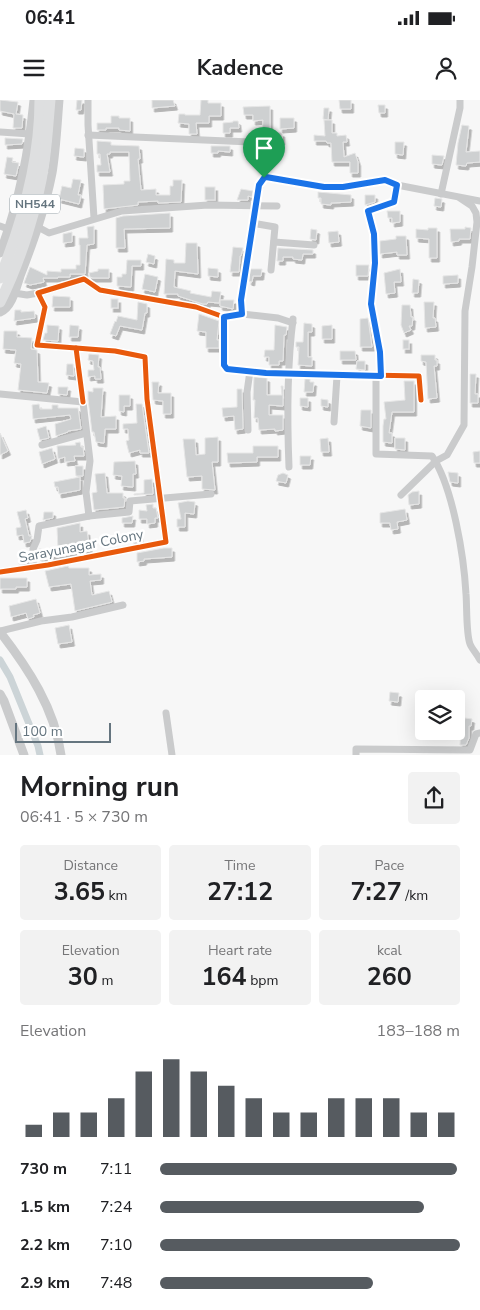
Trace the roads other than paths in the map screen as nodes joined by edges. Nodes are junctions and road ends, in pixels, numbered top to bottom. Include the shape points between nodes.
1 (34, 100) edge
2 (40, 100) edge
3 (50, 100) edge
4 (59, 100) edge
5 (88, 100) edge
6 (460, 100) edge
7 (0, 132) edge
8 (30, 134) junction
9 (88, 135) junction
10 (272, 143) dead end
11 (397, 185) junction
12 (441, 194) junction
13 (460, 198) junction
14 (480, 202) edge
15 (256, 206) junction
16 (277, 206) dead end
17 (94, 218) junction
18 (252, 223) junction
19 (38, 227) junction
20 (4, 228) edge
21 (274, 242) junction
22 (314, 245) dead end
23 (0, 253) edge
24 (271, 270) dead end
25 (0, 278) edge
26 (46, 291) junction
27 (14, 293) junction
28 (38, 293) junction
29 (0, 302) edge
30 (44, 307) junction
31 (0, 312) edge
32 (242, 314) junction
33 (224, 317) junction
34 (76, 348) junction
35 (250, 372) junction
36 (289, 374) junction
37 (337, 376) junction
38 (378, 376) junction
39 (0, 394) edge
40 (421, 400) dead end
41 (83, 402) junction
42 (334, 422) dead end
43 (248, 430) dead end
44 (86, 433) junction
45 (42, 445) dead end
46 (436, 461) junction
47 (289, 467) dead end
48 (211, 494) dead end
49 (401, 495) dead end
50 (160, 499) junction
51 (89, 516) junction
52 (34, 567) junction
53 (0, 572) edge
54 (123, 605) dead end
55 (0, 632) edge
56 (480, 660) edge
57 (0, 694) edge
58 (166, 713) dead end
59 (480, 733) edge
60 (24, 755) edge
61 (61, 755) edge
62 (172, 755) edge
63 (356, 755) edge

1 - 8 street
2 - 25 highway, NH544 via 31,181
3 - 29 highway, NH544 via 44,163 32,219
4 - 19 street via 52,172
5 - 9 street
6 - 12 street
7 - 8 street
8 - 20 street via 22,179
9 - 10 street
9 - 17 street
11 - 12 street
11 - 15 street via 385,180 324,187 266,177 259,185
11 - 38 street via 394,202 368,211 374,234 371,304 380,352
12 - 13 street
13 - 14 street
13 - 46 street via 472,206 477,222 465,311 464,425 447,454
15 - 16 street
15 - 17 street via 208,205 122,211
15 - 18 street
17 - 19 street via 49,233
18 - 21 street via 275,227
18 - 32 street via 241,300
19 - 27 street
20 - 23 street
21 - 22 street
21 - 24 street
26 - 28 street
26 - 30 street
26 - 33 street via 84,279 100,290 196,306
27 - 28 street
27 - 31 street via 5,310
28 - 30 street
30 - 34 street via 37,344
32 - 33 street
32 - 36 street via 293,321
33 - 35 street via 224,365 227,369
34 - 41 street
34 - 50 street via 145,357
35 - 36 street
35 - 43 street
36 - 37 street
36 - 47 street
37 - 38 street
37 - 42 street
38 - 40 street via 419,376
38 - 46 street via 376,454 432,456
39 - 41 street
41 - 44 street
44 - 45 street
44 - 51 street via 90,461 86,492
46 - 49 street
46 - 56 street via 460,542 469,643
48 - 50 street
50 - 51 street via 130,501 129,512
50 - 52 street, Sarayunagar Colony via 166,542
51 - 52 street via 40,526 33,549
52 - 53 street, Sarayunagar Colony
54 - 55 street
55 - 61 street via 43,697
57 - 60 street
58 - 62 street
59 - 63 street via 476,734 470,750 356,749

